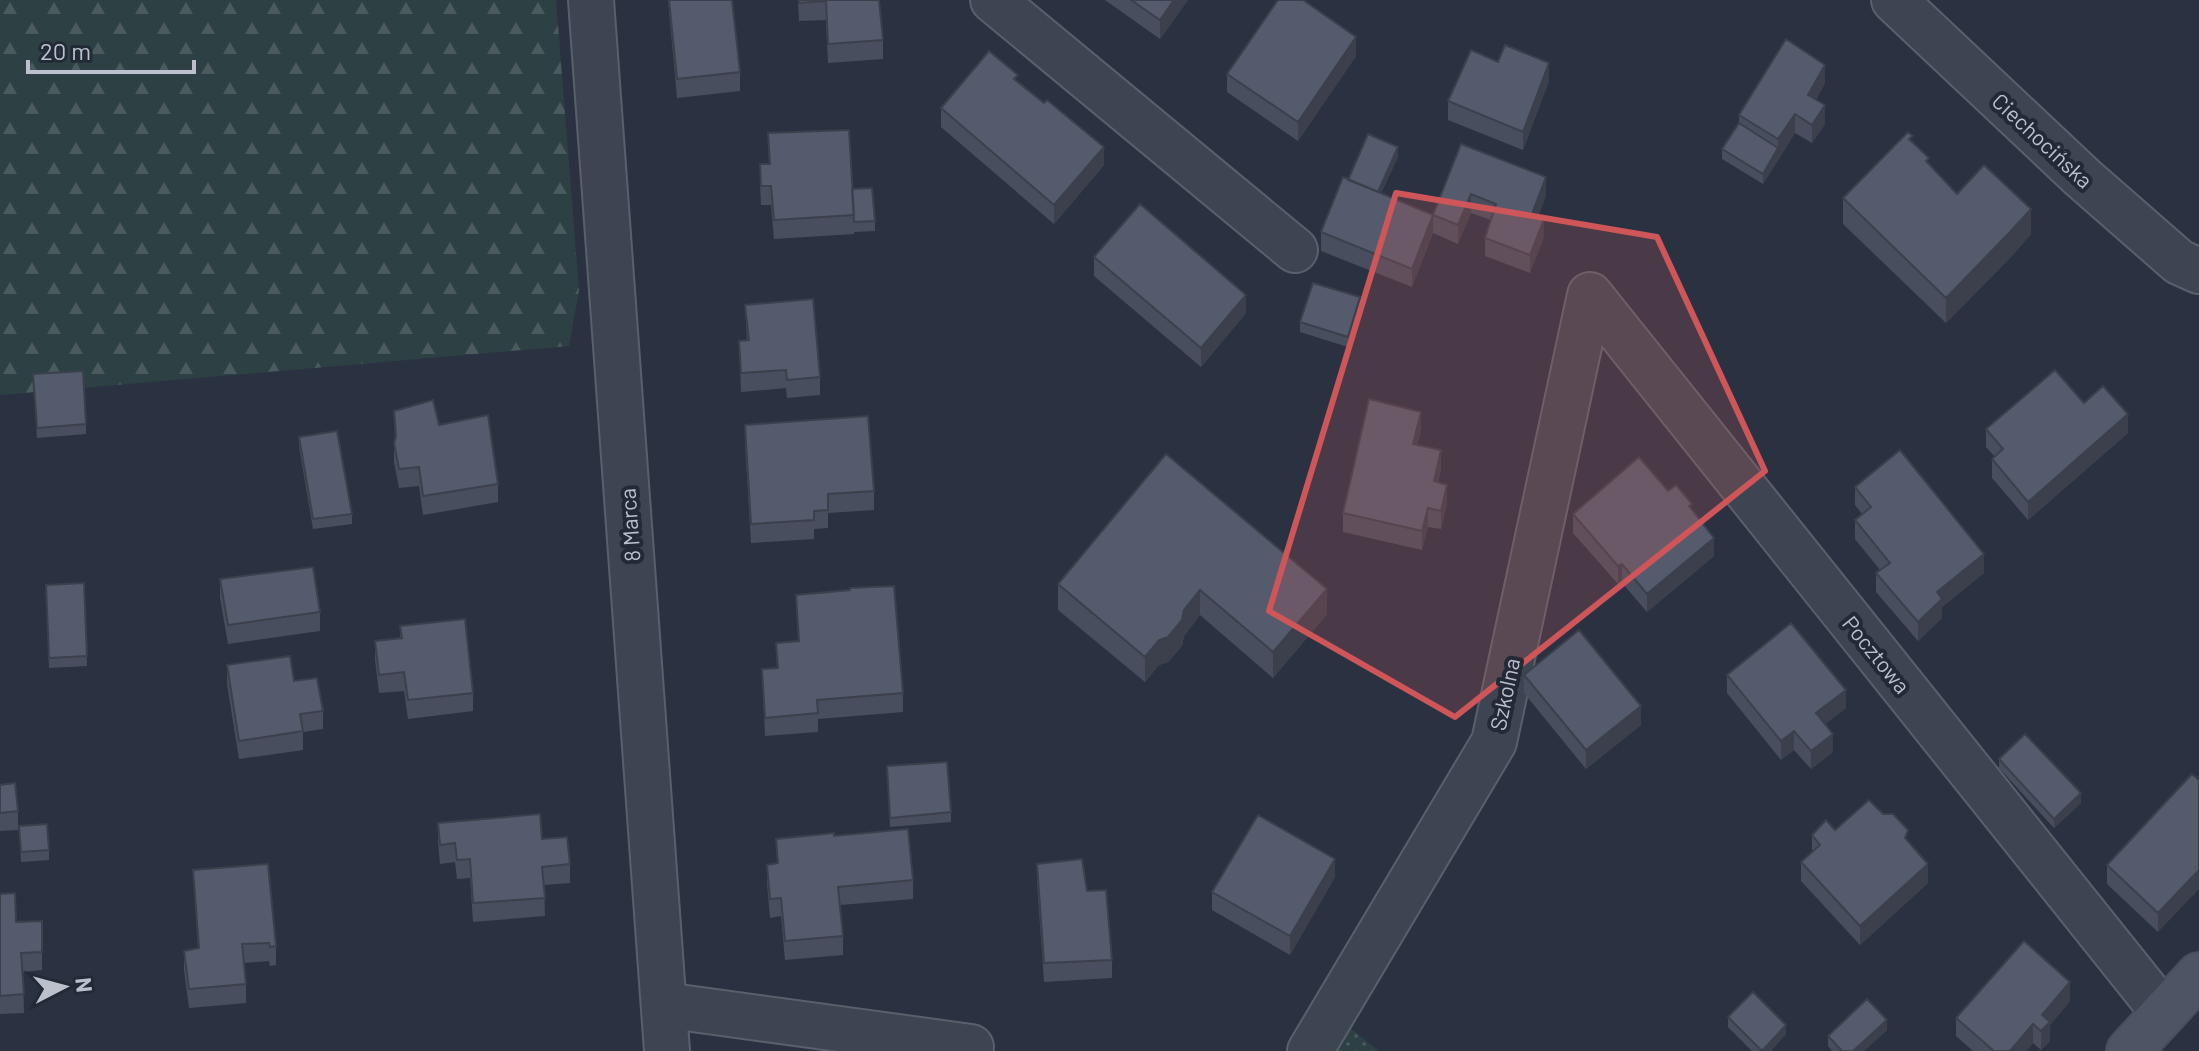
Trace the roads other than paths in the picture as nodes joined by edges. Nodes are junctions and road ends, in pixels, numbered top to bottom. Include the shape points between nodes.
1 (591, 0) edge
2 (993, 0) edge
3 (1894, 0) edge
4 (1295, 250) dead end
5 (2199, 271) edge
6 (1590, 295) joint
7 (2199, 975) edge
8 (664, 1005) junction
9 (2164, 1013) junction
10 (971, 1047) dead end
11 (667, 1051) edge
12 (1310, 1051) edge
13 (2129, 1051) edge

1 - 8 street, 8 Marca
2 - 4 street
3 - 5 street, Ciechocińska via 2083,178 2179,262
6 - 9 street, Pocztowa
6 - 12 street, Szkolna via 1494,742
7 - 9 main road
8 - 10 street
8 - 11 street, 8 Marca
9 - 13 main road

